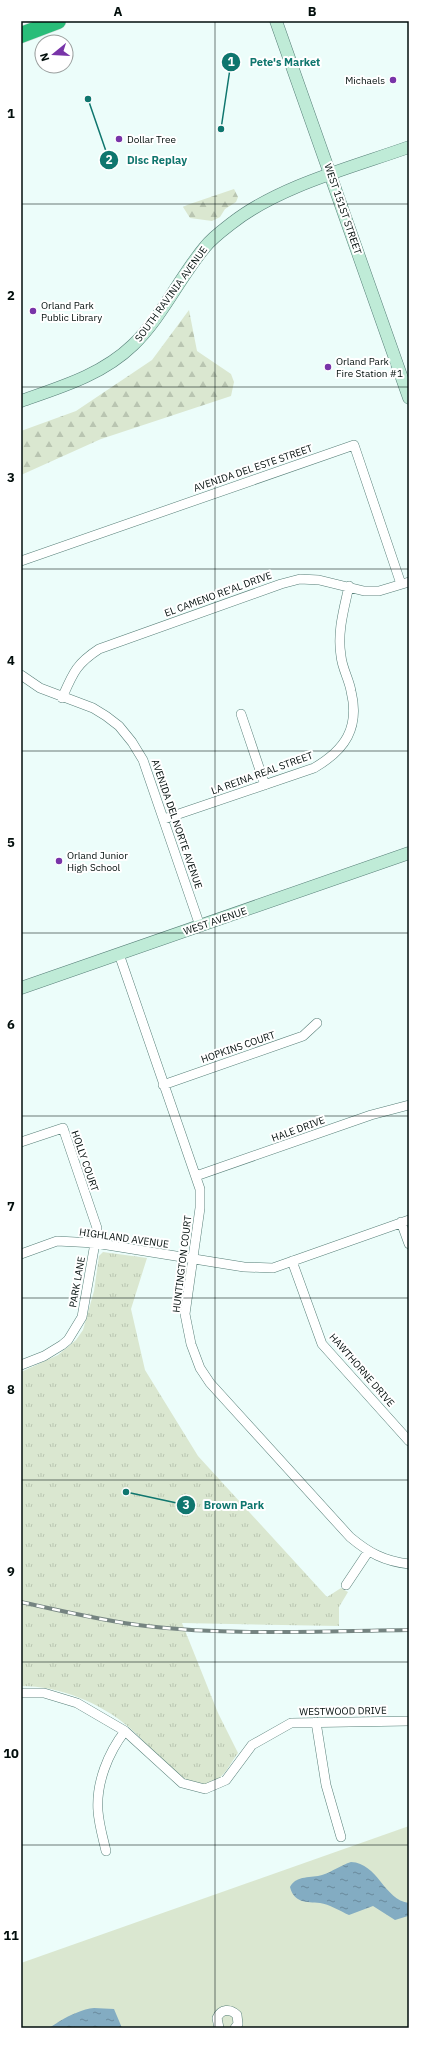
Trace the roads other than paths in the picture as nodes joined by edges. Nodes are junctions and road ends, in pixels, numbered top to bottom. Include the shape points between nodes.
1 (58, 21) edge
2 (276, 21) edge
3 (21, 35) edge
4 (409, 147) edge
5 (330, 175) junction
6 (409, 398) edge
7 (21, 401) edge
8 (21, 561) edge
9 (405, 583) edge
10 (349, 586) junction
11 (21, 675) edge
12 (62, 698) junction
13 (241, 714) dead end
14 (265, 785) junction
15 (164, 819) junction
16 (409, 853) edge
17 (200, 926) junction
18 (119, 954) junction
19 (21, 988) edge
20 (318, 1023) dead end
21 (163, 1085) junction
22 (409, 1104) edge
23 (21, 1142) edge
24 (196, 1176) junction
25 (405, 1221) edge
26 (95, 1243) junction
27 (409, 1244) edge
28 (21, 1254) edge
29 (194, 1259) junction
30 (292, 1262) junction
31 (21, 1365) edge
32 (409, 1441) edge
33 (368, 1552) junction
34 (409, 1564) edge
35 (346, 1585) dead end
36 (21, 1693) edge
37 (409, 1721) edge
38 (316, 1722) junction
39 (125, 1731) junction
40 (341, 1837) dead end
41 (106, 1851) dead end
42 (219, 2028) edge
43 (236, 2028) edge

1 - 3 highway
2 - 5 street, WEST 151ST STREET
4 - 5 street, SOUTH RAVINIA AVENUE
5 - 6 street, WEST 151ST STREET
5 - 7 street, SOUTH RAVINIA AVENUE via 271,198 233,222 205,246 150,326 120,357 76,382
8 - 9 street, AVENIDA DEL ESTE STREET via 354,445
9 - 10 street, EL CAMENO RE'AL DRIVE via 379,591 364,591
10 - 12 street, EL CAMENO RE'AL DRIVE via 300,579 99,649 86,657 75,669
10 - 14 street, LA REINA REAL STREET via 339,639 341,657 354,705 354,720 347,738 338,751 324,763
11 - 12 street, AVENIDA DEL NORTE AVENUE via 40,688
12 - 15 street, AVENIDA DEL NORTE AVENUE via 93,708 119,726 143,760
13 - 14 street
14 - 15 street, LA REINA REAL STREET
15 - 17 street, AVENIDA DEL NORTE AVENUE
16 - 17 street, WEST AVENUE
17 - 18 street, WEST AVENUE
18 - 19 street, WEST AVENUE
18 - 21 street, HUNTINGTON COURT
20 - 21 street, HOPKINS COURT via 302,1036
21 - 24 street, HUNTINGTON COURT
22 - 24 street, HALE DRIVE
23 - 26 street, HOLLY COURT via 62,1128 97,1228
24 - 29 street, HUNTINGTON COURT via 201,1198
25 - 27 street
25 - 30 street, HIGHLAND AVENUE
26 - 28 street, HIGHLAND AVENUE via 57,1242
26 - 29 street, HIGHLAND AVENUE
26 - 31 street, PARK LANE via 82,1317 62,1345
29 - 30 street, HIGHLAND AVENUE via 259,1268 273,1268
29 - 33 street, HUNTINGTON COURT via 185,1314 190,1344 200,1368 210,1383 350,1537
30 - 32 street, HAWTHORNE DRIVE via 322,1344
33 - 34 street, HUNTINGTON COURT via 392,1562
33 - 35 street
36 - 39 street, WESTWOOD DRIVE via 44,1693 77,1703
37 - 38 street, WESTWOOD DRIVE
38 - 39 street, WESTWOOD DRIVE via 291,1723 252,1745 226,1780 205,1789 182,1783
38 - 40 street via 326,1785
39 - 41 street via 110,1752 100,1783 98,1811
42 - 43 street via 219,2014 230,2010 237,2015

